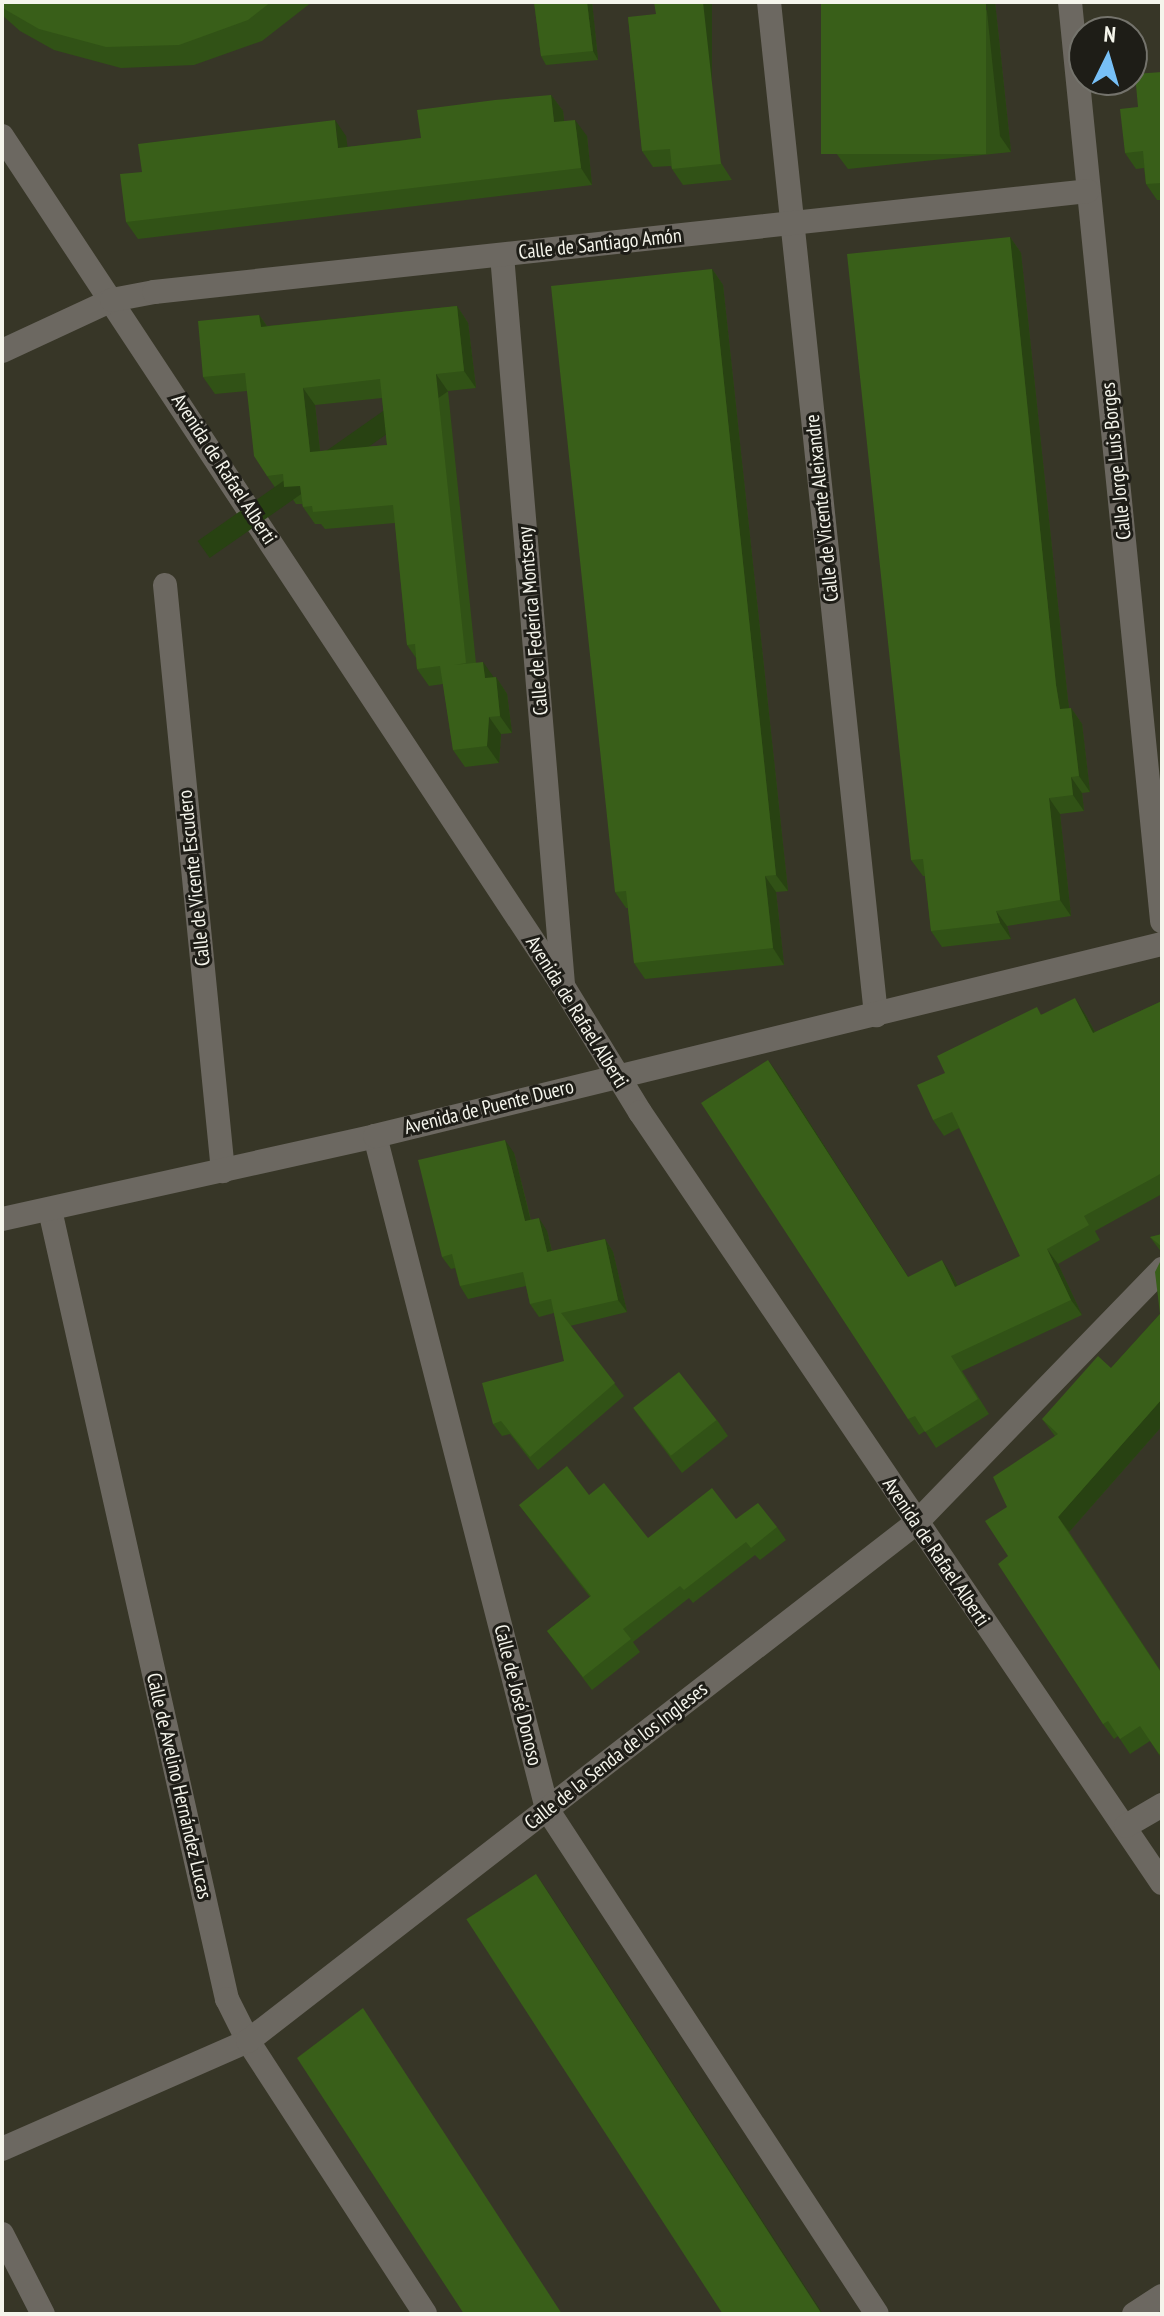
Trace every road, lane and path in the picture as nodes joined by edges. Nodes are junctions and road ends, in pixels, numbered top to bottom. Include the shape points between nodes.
1 (769, 2) edge
2 (1070, 2) edge
3 (2, 136) edge
4 (1088, 191) junction
5 (791, 223) junction
6 (502, 255) junction
7 (112, 300) junction
8 (2, 351) edge
9 (165, 585) dead end
10 (1162, 921) edge
11 (1162, 944) edge
12 (563, 986) junction
13 (876, 1015) junction
14 (615, 1074) junction
15 (375, 1136) junction
16 (223, 1171) junction
17 (50, 1210) junction
18 (2, 1219) edge
19 (1162, 1269) edge
20 (916, 1523) junction
21 (1162, 1805) edge
22 (547, 1809) junction
23 (1126, 1826) junction
24 (1162, 1883) edge
25 (248, 2041) junction
26 (2, 2149) edge
27 (2, 2234) edge
28 (1162, 2296) edge
29 (43, 2314) edge
30 (425, 2314) edge
31 (877, 2314) edge
32 (1134, 2314) edge

1 - 5 street, Calle de Vicente Aleixandre
2 - 4 street, Calle Jorge Luis Borges
3 - 7 street, Avenida de Rafael Alberti
4 - 5 street, Calle de Santiago Amón
4 - 10 street, Calle Jorge Luis Borges
5 - 6 street, Calle de Santiago Amón
5 - 13 street, Calle de Vicente Aleixandre
6 - 7 street, Calle de Santiago Amón
6 - 12 street, Calle de Federica Montseny
7 - 8 street, Calle de Santiago Amón
7 - 12 street, Avenida de Rafael Alberti
9 - 16 street, Calle de Vicente Escudero
11 - 13 street, Avenida de Puente Duero
12 - 14 street, Avenida de Rafael Alberti
13 - 14 street, Avenida de Puente Duero
14 - 15 street, Avenida de Puente Duero
14 - 20 street, Avenida de Rafael Alberti
15 - 16 street, Avenida de Puente Duero
15 - 22 street, Calle de José Donoso
16 - 17 street, Avenida de Puente Duero
17 - 18 street, Avenida de Puente Duero
17 - 25 street, Calle de Avelino Hernández Lucas via 227,1999
19 - 20 street, Calle de la Senda de los Ingleses
20 - 22 street, Calle de la Senda de los Ingleses
20 - 23 street, Avenida de Rafael Alberti
21 - 23 street
22 - 25 street, Calle de la Senda de los Ingleses
22 - 31 street, Calle de José Donoso
23 - 24 street, Avenida de Rafael Alberti
25 - 26 street, Calle de la Senda de los Ingleses
25 - 30 street, Calle de Avelino Hernández Lucas
27 - 29 street
28 - 32 street

